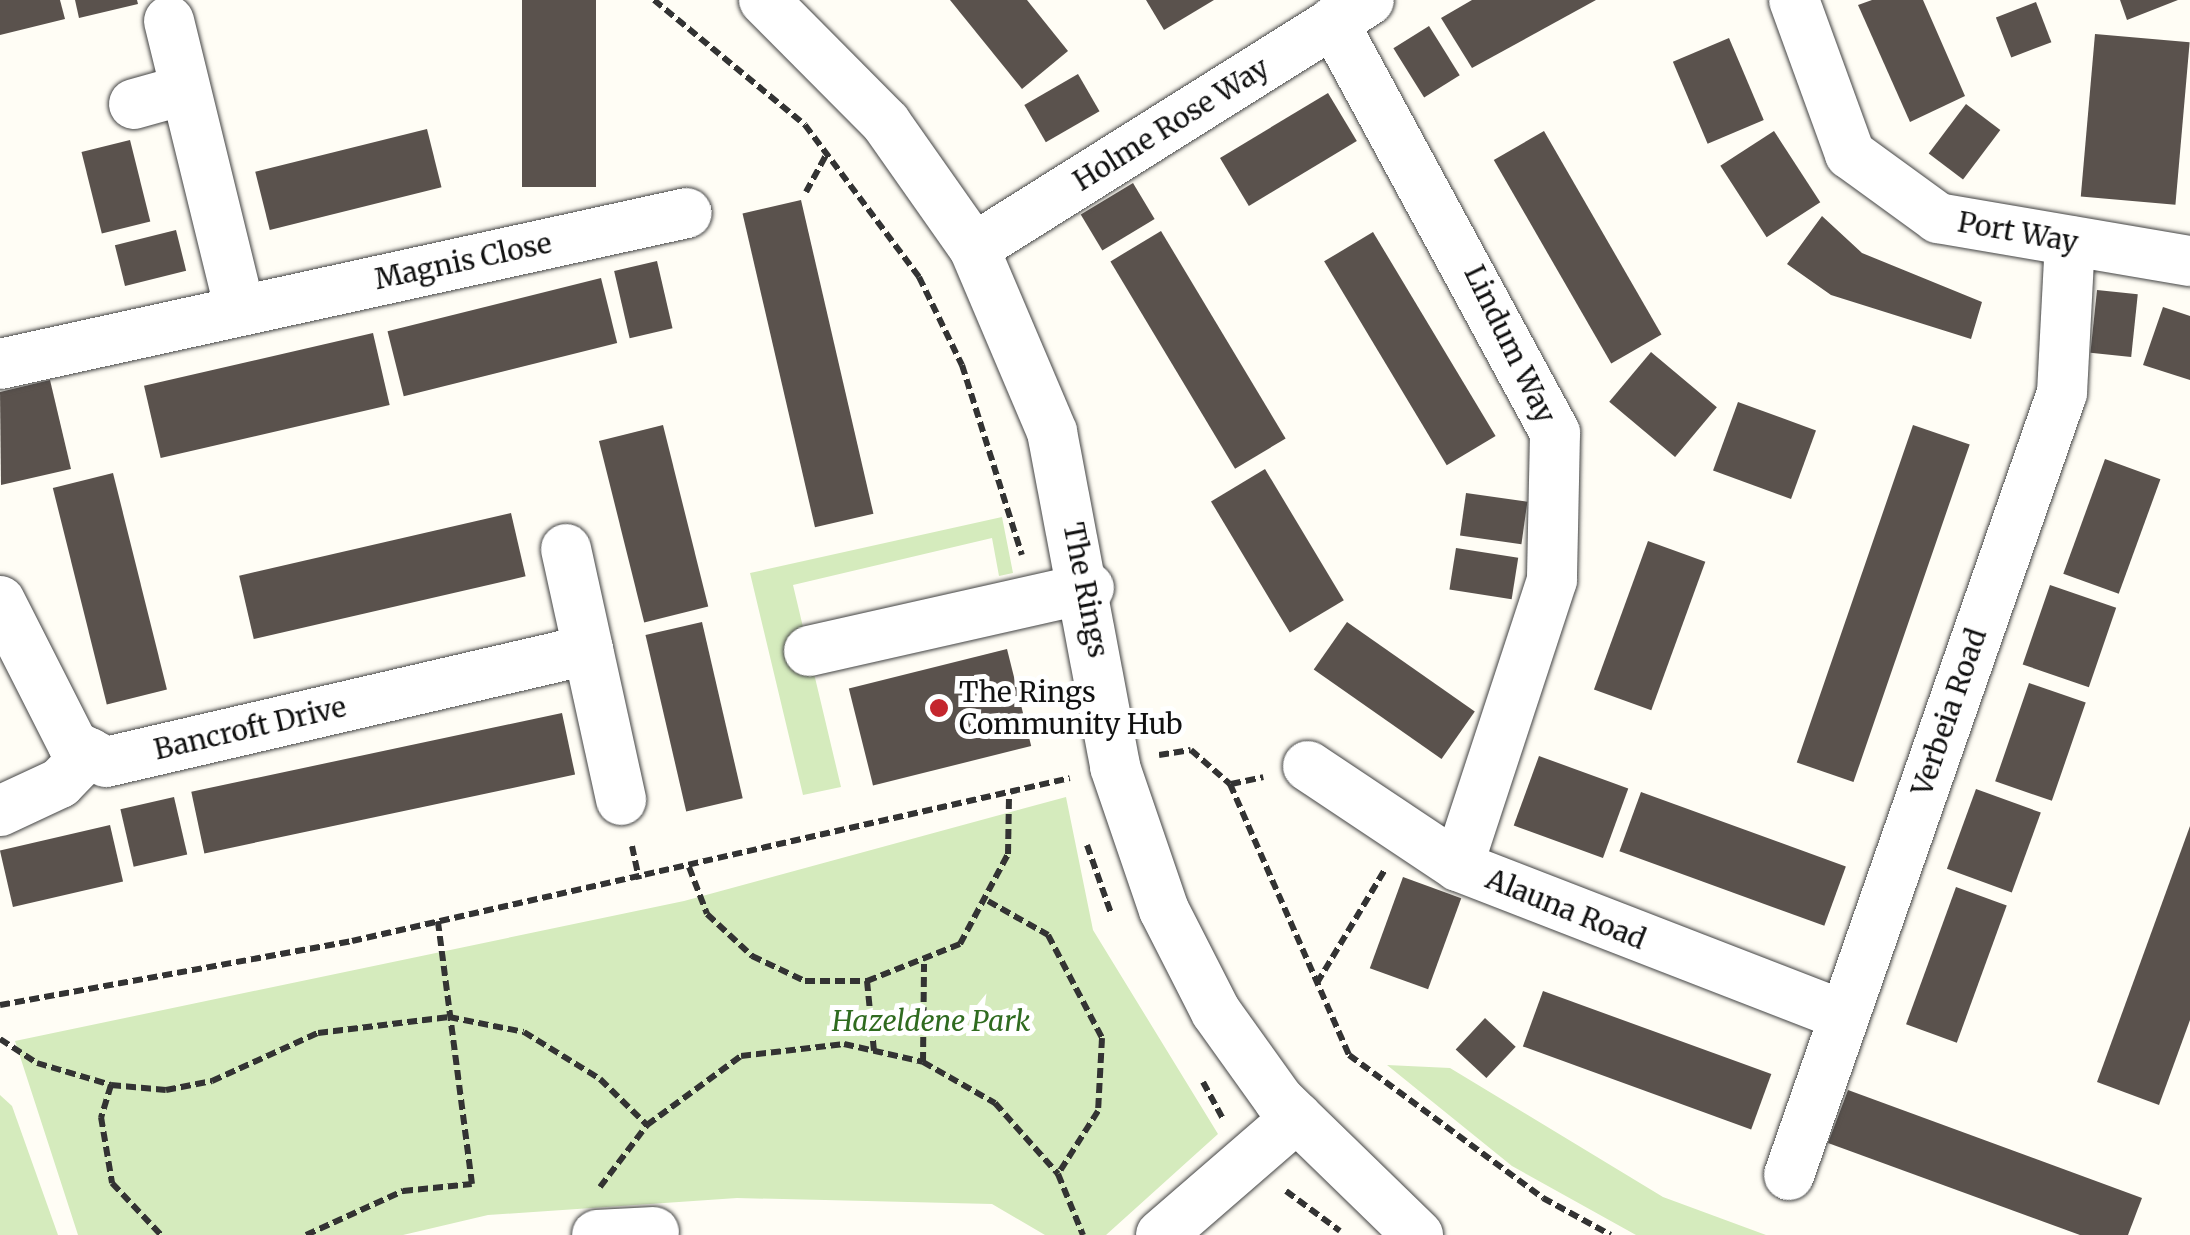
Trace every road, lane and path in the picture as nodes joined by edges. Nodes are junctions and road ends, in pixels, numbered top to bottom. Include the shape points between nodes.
1 (654, 0) edge
2 (764, 0) edge
3 (1794, 0) edge
4 (1351, 11) edge
5 (169, 20) dead end
6 (184, 90) junction
7 (134, 104) dead end
8 (826, 155) junction
9 (806, 192) dead end
10 (686, 213) dead end
11 (2070, 241) junction
12 (974, 248) junction
13 (2190, 261) edge
14 (240, 310) junction
15 (0, 364) edge
16 (566, 549) dead end
17 (1088, 588) junction
18 (1036, 598) junction
19 (0, 601) edge
20 (588, 650) junction
21 (810, 651) dead end
22 (88, 752) junction
23 (1308, 766) dead end
24 (1083, 775) junction
25 (1008, 794) junction
26 (621, 800) dead end
27 (0, 811) edge
28 (1084, 831) dead end
29 (1408, 831) junction
30 (1458, 866) junction
31 (689, 867) junction
32 (988, 901) junction
33 (1114, 918) dead end
34 (438, 921) junction
35 (924, 964) junction
36 (867, 981) junction
37 (1317, 984) junction
38 (0, 1005) edge
39 (1842, 1014) junction
40 (450, 1017) junction
41 (0, 1039) edge
42 (874, 1051) junction
43 (923, 1062) junction
44 (1194, 1067) dead end
45 (112, 1085) junction
46 (1297, 1117) junction
47 (647, 1125) junction
48 (1246, 1161) junction
49 (1058, 1174) junction
50 (1789, 1175) dead end
51 (596, 1217) edge
52 (654, 1232) dead end
53 (161, 1235) edge
54 (306, 1235) edge
55 (1083, 1235) edge
56 (1161, 1235) edge
57 (1346, 1235) edge
58 (1418, 1235) edge
59 (1611, 1235) edge

1 - 8 path via 698,29
2 - 12 street, The Rings via 886,123
3 - 11 street, Port Way via 1850,154 1938,218
4 - 12 street, Holme Rose Way
4 - 30 street, Lindum Way via 1554,433 1552,580
5 - 6 street
6 - 7 street
6 - 14 street
8 - 9 path
8 - 18 path via 919,277 962,364
10 - 14 street, Magnis Close
11 - 13 street, Port Way
11 - 39 street, Verbeia Road via 2062,393
12 - 17 street, The Rings via 1052,432
14 - 15 street, Magnis Close
16 - 20 street
17 - 18 street
17 - 24 street, The Rings
18 - 21 street
19 - 22 street via 72,745
20 - 22 street, Bancroft Drive via 106,762
20 - 26 street
22 - 27 street via 60,783
23 - 29 street, Alauna Road
24 - 25 path
24 - 37 path via 1191,750 1230,784
24 - 46 street, The Rings via 1216,1012
25 - 31 path
25 - 32 path via 1008,854
28 - 33 path
29 - 30 street, Alauna Road
29 - 37 path
30 - 39 street, Alauna Road
31 - 34 path
31 - 36 path via 707,914 752,956 805,981
32 - 35 path via 960,944
32 - 49 path via 1048,935 1102,1038 1098,1111
34 - 38 path
34 - 40 path
35 - 36 path
35 - 43 path
36 - 42 path
37 - 59 path via 1349,1055 1543,1198
39 - 50 street, Verbeia Road
40 - 45 path via 318,1033 197,1084
40 - 47 path via 524,1032 600,1079
40 - 54 path via 472,1184 402,1192
41 - 45 path via 37,1063
42 - 43 path
42 - 47 path via 844,1044 741,1056
43 - 49 path via 995,1103
44 - 48 path
45 - 53 path via 101,1127 112,1183
46 - 48 street
46 - 58 street, The Rings
47 - 51 path
48 - 56 street
48 - 57 path
49 - 55 path
51 - 52 street

